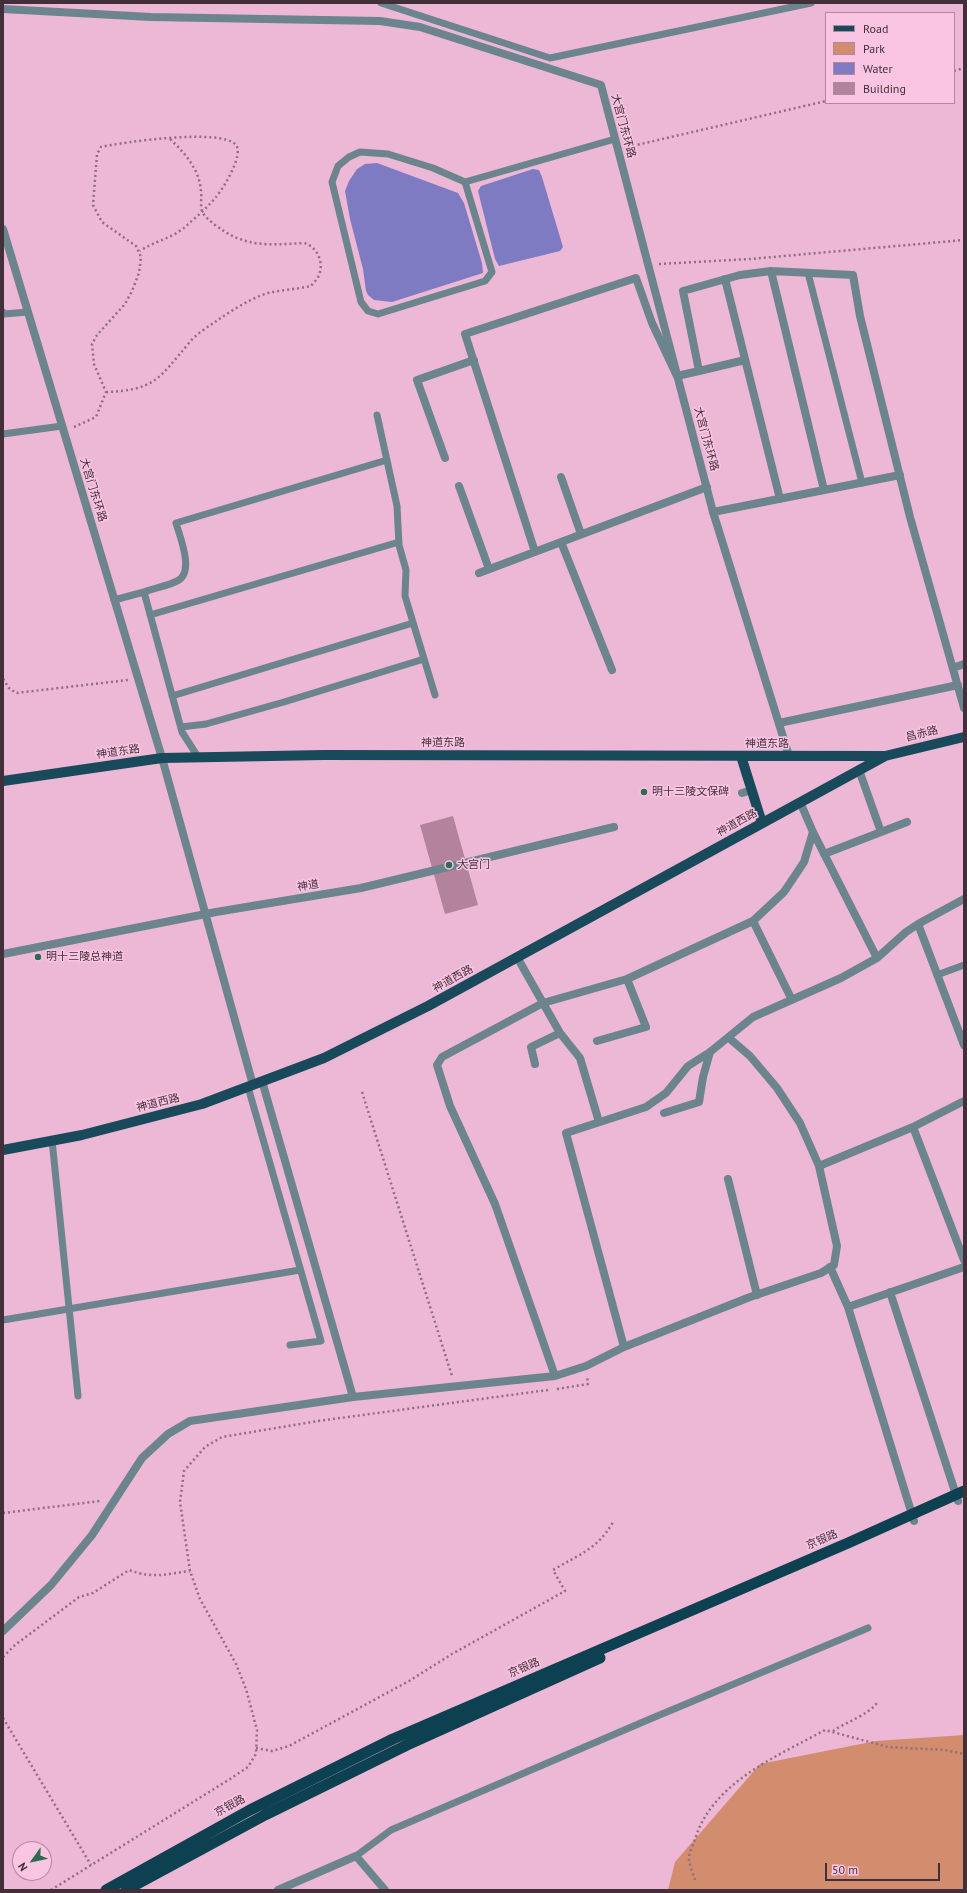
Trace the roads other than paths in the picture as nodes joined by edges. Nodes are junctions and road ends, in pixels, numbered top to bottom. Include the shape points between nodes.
1 (381, 3) edge
2 (811, 3) edge
3 (23, 7) edge
4 (3, 9) edge
5 (615, 138) junction
6 (465, 182) junction
7 (3, 229) edge
8 (5, 242) edge
9 (771, 271) junction
10 (808, 273) junction
11 (725, 279) junction
12 (3, 312) edge
13 (28, 312) junction
14 (474, 360) junction
15 (745, 360) junction
16 (699, 371) junction
17 (677, 376) junction
18 (377, 415) dead end
19 (63, 428) junction
20 (3, 434) edge
21 (445, 458) dead end
22 (387, 460) junction
23 (900, 475) junction
24 (561, 477) dead end
25 (862, 483) junction
26 (459, 486) dead end
27 (707, 487) junction
28 (824, 490) junction
29 (780, 499) junction
30 (713, 512) junction
31 (581, 534) junction
32 (399, 542) junction
33 (561, 542) junction
34 (535, 552) junction
35 (489, 569) junction
36 (478, 574) dead end
37 (144, 592) junction
38 (114, 600) junction
39 (150, 614) junction
40 (413, 623) junction
41 (424, 659) junction
42 (964, 664) edge
43 (953, 668) junction
44 (612, 670) dead end
45 (958, 685) junction
46 (435, 694) dead end
47 (172, 696) junction
48 (964, 708) edge
49 (779, 723) junction
50 (181, 727) junction
51 (964, 737) edge
52 (740, 756) junction
53 (789, 756) junction
54 (885, 756) junction
55 (198, 757) junction
56 (162, 758) junction
57 (859, 770) junction
58 (3, 781) edge
59 (752, 790) junction
60 (742, 793) dead end
61 (800, 802) junction
62 (907, 822) dead end
63 (762, 823) junction
64 (614, 827) dead end
65 (813, 832) junction
66 (881, 832) junction
67 (824, 854) junction
68 (964, 899) edge
69 (204, 914) junction
70 (753, 921) junction
71 (918, 924) junction
72 (3, 954) edge
73 (517, 957) junction
74 (877, 958) junction
75 (964, 965) edge
76 (937, 975) junction
77 (627, 979) junction
78 (792, 1000) junction
79 (543, 1003) junction
80 (560, 1033) junction
81 (729, 1038) junction
82 (597, 1041) dead end
83 (964, 1044) edge
84 (710, 1052) junction
85 (536, 1064) dead end
86 (254, 1084) junction
87 (964, 1101) edge
88 (664, 1113) dead end
89 (599, 1122) junction
90 (913, 1127) junction
91 (52, 1140) junction
92 (3, 1150) edge
93 (819, 1166) junction
94 (728, 1179) dead end
95 (964, 1260) edge
96 (830, 1267) junction
97 (964, 1268) edge
98 (300, 1270) junction
99 (890, 1292) junction
100 (757, 1295) junction
101 (848, 1307) junction
102 (69, 1309) junction
103 (3, 1320) edge
104 (290, 1345) dead end
105 (624, 1347) junction
106 (555, 1376) junction
107 (78, 1396) dead end
108 (353, 1397) junction
109 (961, 1497) edge
110 (913, 1518) junction
111 (868, 1628) dead end
112 (3, 1631) edge
113 (356, 1856) junction
114 (106, 1890) edge
115 (126, 1890) edge
116 (278, 1890) edge
117 (385, 1890) edge

1 - 2 lane via 550,58
3 - 4 street, 大宫门东环路
3 - 5 street, 大宫门东环路 via 151,17 380,21 420,27 601,85
5 - 6 lane
5 - 17 street, 大宫门东环路
6 - 6 lane via 433,168 388,154 360,152 338,166 332,182 335,198 362,302 368,312 378,314 486,281 492,272
7 - 8 street, 大宫门东环路
8 - 13 street, 大宫门东环路
9 - 10 street
9 - 11 street
9 - 28 street
10 - 23 street via 853,275 860,316
10 - 25 lane
11 - 15 street
11 - 16 street via 683,291
12 - 13 lane
13 - 19 street, 大宫门东环路
14 - 17 street via 465,334 636,278 652,323
14 - 21 street via 417,380
14 - 34 street
15 - 16 street
15 - 29 street
16 - 17 street
17 - 27 street, 大宫门东环路
18 - 22 lane
19 - 20 lane
19 - 38 street, 大宫门东环路
22 - 32 lane via 397,506
22 - 37 lane via 176,523 186,557 186,570 179,581
23 - 25 street
23 - 43 street
24 - 31 street
25 - 28 street
26 - 35 street
27 - 30 street, 大宫门东环路
27 - 31 street
28 - 29 street
29 - 30 street
30 - 49 street, 大宫门东环路
31 - 33 street
32 - 39 lane
32 - 40 lane via 406,570 405,596
33 - 34 street
33 - 44 street
34 - 35 street
35 - 36 street
37 - 38 lane
37 - 39 lane
38 - 56 street, 大宫门东环路
39 - 47 lane
40 - 41 lane
40 - 47 lane
41 - 46 lane
41 - 50 lane via 206,724
42 - 43 street
43 - 45 street
45 - 48 street
45 - 49 street
47 - 50 lane
49 - 53 street, 大宫门东环路
50 - 55 lane
51 - 54 main road, 昌赤路
52 - 53 main road, 神道东路
52 - 55 main road, 神道东路
52 - 59 main road
53 - 54 main road, 神道东路
54 - 57 main road, 神道西路
55 - 56 main road, 神道东路
56 - 58 main road, 神道东路
56 - 69 street, 大宫门东环路
57 - 61 main road, 神道西路
57 - 66 street
59 - 60 street
59 - 63 main road
61 - 63 main road, 神道西路
61 - 65 street
62 - 66 street
63 - 73 main road, 神道西路
64 - 69 street, 神道 via 361,888
65 - 67 street
65 - 70 street via 804,862 784,892
66 - 67 street
67 - 74 street
68 - 71 street
69 - 72 street, 神道
69 - 86 street, 大宫门东环路
70 - 77 street
70 - 78 street
71 - 74 street
71 - 76 street
73 - 79 street
73 - 86 main road, 神道西路 via 428,1006 324,1058
74 - 78 street
75 - 76 lane
76 - 83 street
77 - 79 street
77 - 82 street via 646,1027
78 - 81 street via 753,1017
79 - 80 street
79 - 106 street via 442,1057 437,1065 450,1106 495,1204
80 - 85 street via 531,1046
80 - 89 street via 580,1058
81 - 84 street
81 - 93 street via 750,1056 777,1088 800,1123
84 - 88 street via 699,1102
84 - 89 street via 688,1066 666,1093 646,1107
86 - 91 main road, 神道西路 via 202,1104
86 - 98 lane
86 - 108 street, 大宫门东环路
87 - 90 street
89 - 105 street via 566,1133
90 - 93 street
90 - 95 street
91 - 92 main road, 神道西路
91 - 102 lane
93 - 96 street via 837,1246 834,1265
94 - 100 street
96 - 100 street via 821,1273
96 - 101 street
97 - 99 street
98 - 102 lane
98 - 104 lane via 321,1341
99 - 101 street
99 - 109 street
100 - 105 street
101 - 110 street
102 - 103 lane
102 - 107 lane
105 - 106 street via 586,1366
106 - 108 street
108 - 112 street via 190,1421 168,1434 142,1458 92,1535 51,1585
109 - 110 highway, 京银路
110 - 114 highway, 京银路 via 393,1739 250,1810
110 - 115 highway, 京银路 via 407,1745 265,1815
111 - 113 lane via 391,1830
113 - 116 street
113 - 117 street

